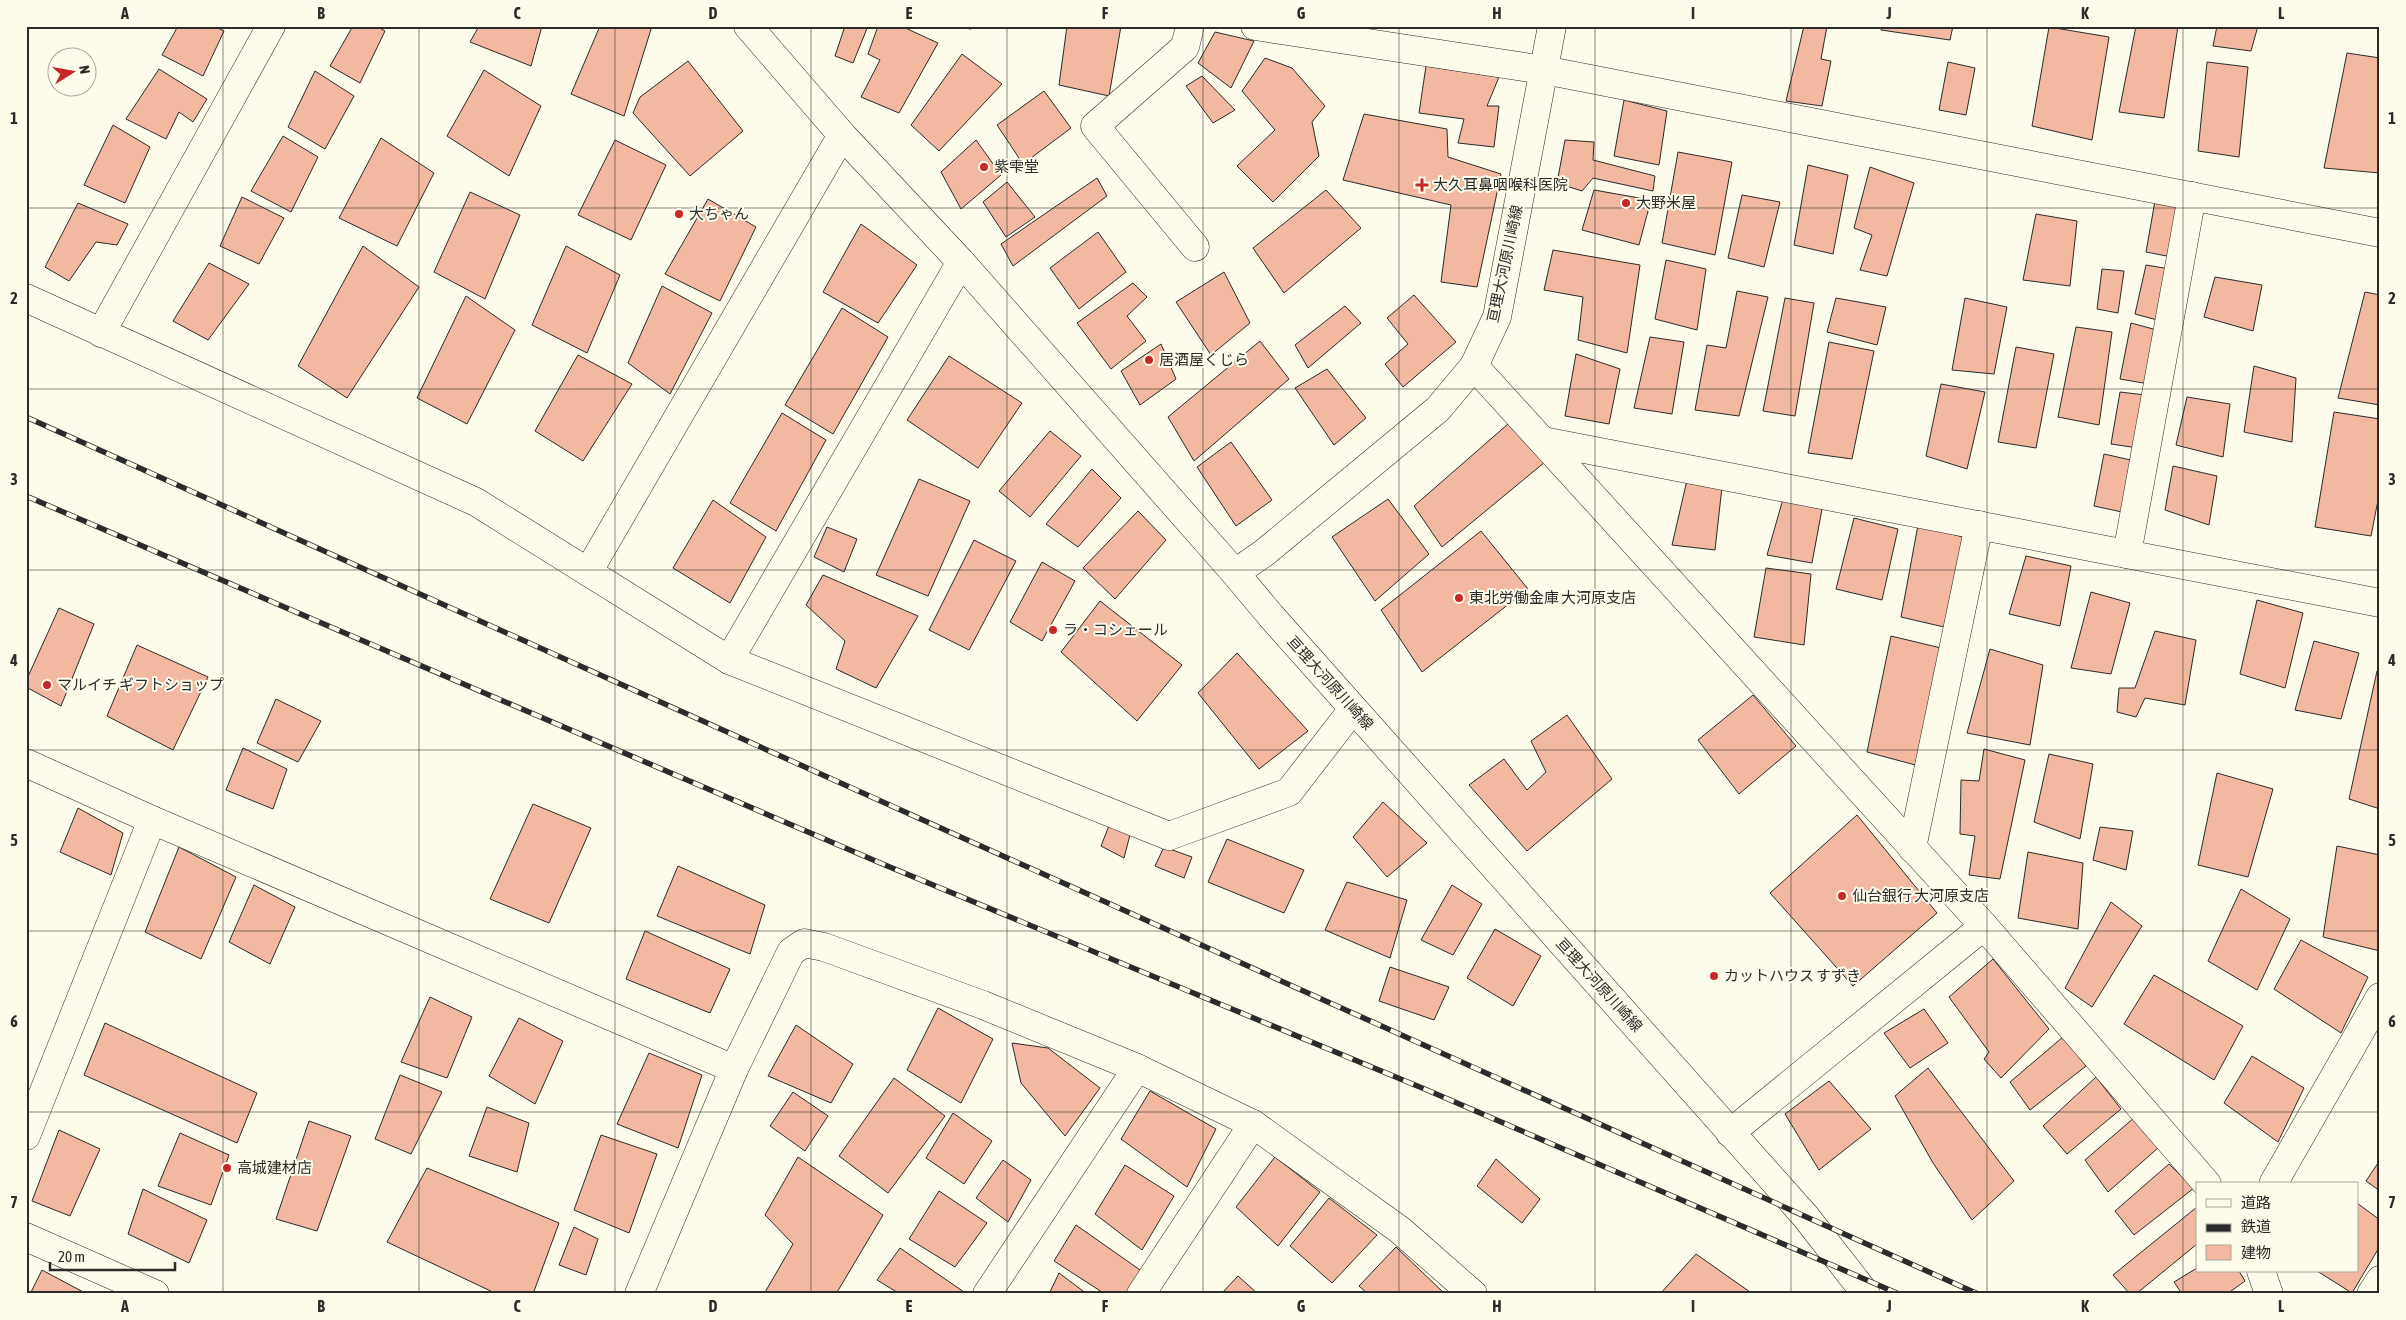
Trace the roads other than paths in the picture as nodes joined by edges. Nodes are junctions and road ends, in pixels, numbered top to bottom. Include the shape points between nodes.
1 (271, 26) edge
2 (748, 26) edge
3 (1190, 26) edge
4 (1255, 26) edge
5 (1552, 26) edge
6 (1544, 70) junction
7 (842, 135) junction
8 (2192, 196) junction
9 (2380, 233) edge
10 (1195, 247) dead end
11 (961, 262) junction
12 (26, 298) edge
13 (101, 333) junction
14 (1474, 366) junction
15 (1543, 441) junction
16 (1979, 525) junction
17 (2127, 554) junction
18 (588, 572) junction
19 (1235, 573) junction
20 (2380, 603) edge
21 (729, 660) junction
22 (1353, 709) junction
23 (26, 763) edge
24 (152, 820) junction
25 (1912, 848) junction
26 (1984, 926) junction
27 (2380, 997) edge
28 (1137, 1068) junction
29 (734, 1069) junction
30 (1253, 1124) junction
31 (1730, 1133) junction
32 (26, 1136) edge
33 (2205, 1182) edge
34 (2273, 1182) edge
35 (26, 1237) edge
36 (2261, 1272) edge
37 (2380, 1280) edge
38 (155, 1294) edge
39 (639, 1294) edge
40 (987, 1294) edge
41 (1141, 1294) edge
42 (1473, 1294) edge
43 (1866, 1294) edge
44 (2269, 1294) edge
45 (2371, 1294) edge

1 - 13 street
2 - 7 street
3 - 10 street via 1185,47 1095,126
4 - 6 street
5 - 6 street, 亘理大河原川崎線
6 - 8 street
6 - 14 street, 亘理大河原川崎線 via 1497,317
7 - 11 street
7 - 18 street
8 - 9 street
8 - 17 street
11 - 19 street
11 - 21 street
12 - 13 street
13 - 18 street via 476,502
14 - 15 street
14 - 19 street, 亘理大河原川崎線 via 1438,409 1264,553
15 - 16 street
15 - 25 street
16 - 17 street
16 - 25 street
17 - 20 street
18 - 21 street
19 - 22 street, 亘理大河原川崎線
21 - 22 street via 1169,836 1289,792
22 - 31 street, 亘理大河原川崎線
23 - 24 street
24 - 29 street
24 - 32 street
25 - 26 street
26 - 31 street
26 - 33 street
27 - 34 street
28 - 29 street via 983,1005 824,947 804,943 791,952
28 - 30 street
28 - 40 street
29 - 39 street
30 - 41 street
30 - 42 street via 1400,1230
31 - 43 street, 亘理大河原川崎線 via 1806,1217
35 - 38 street
36 - 44 street
37 - 45 street

